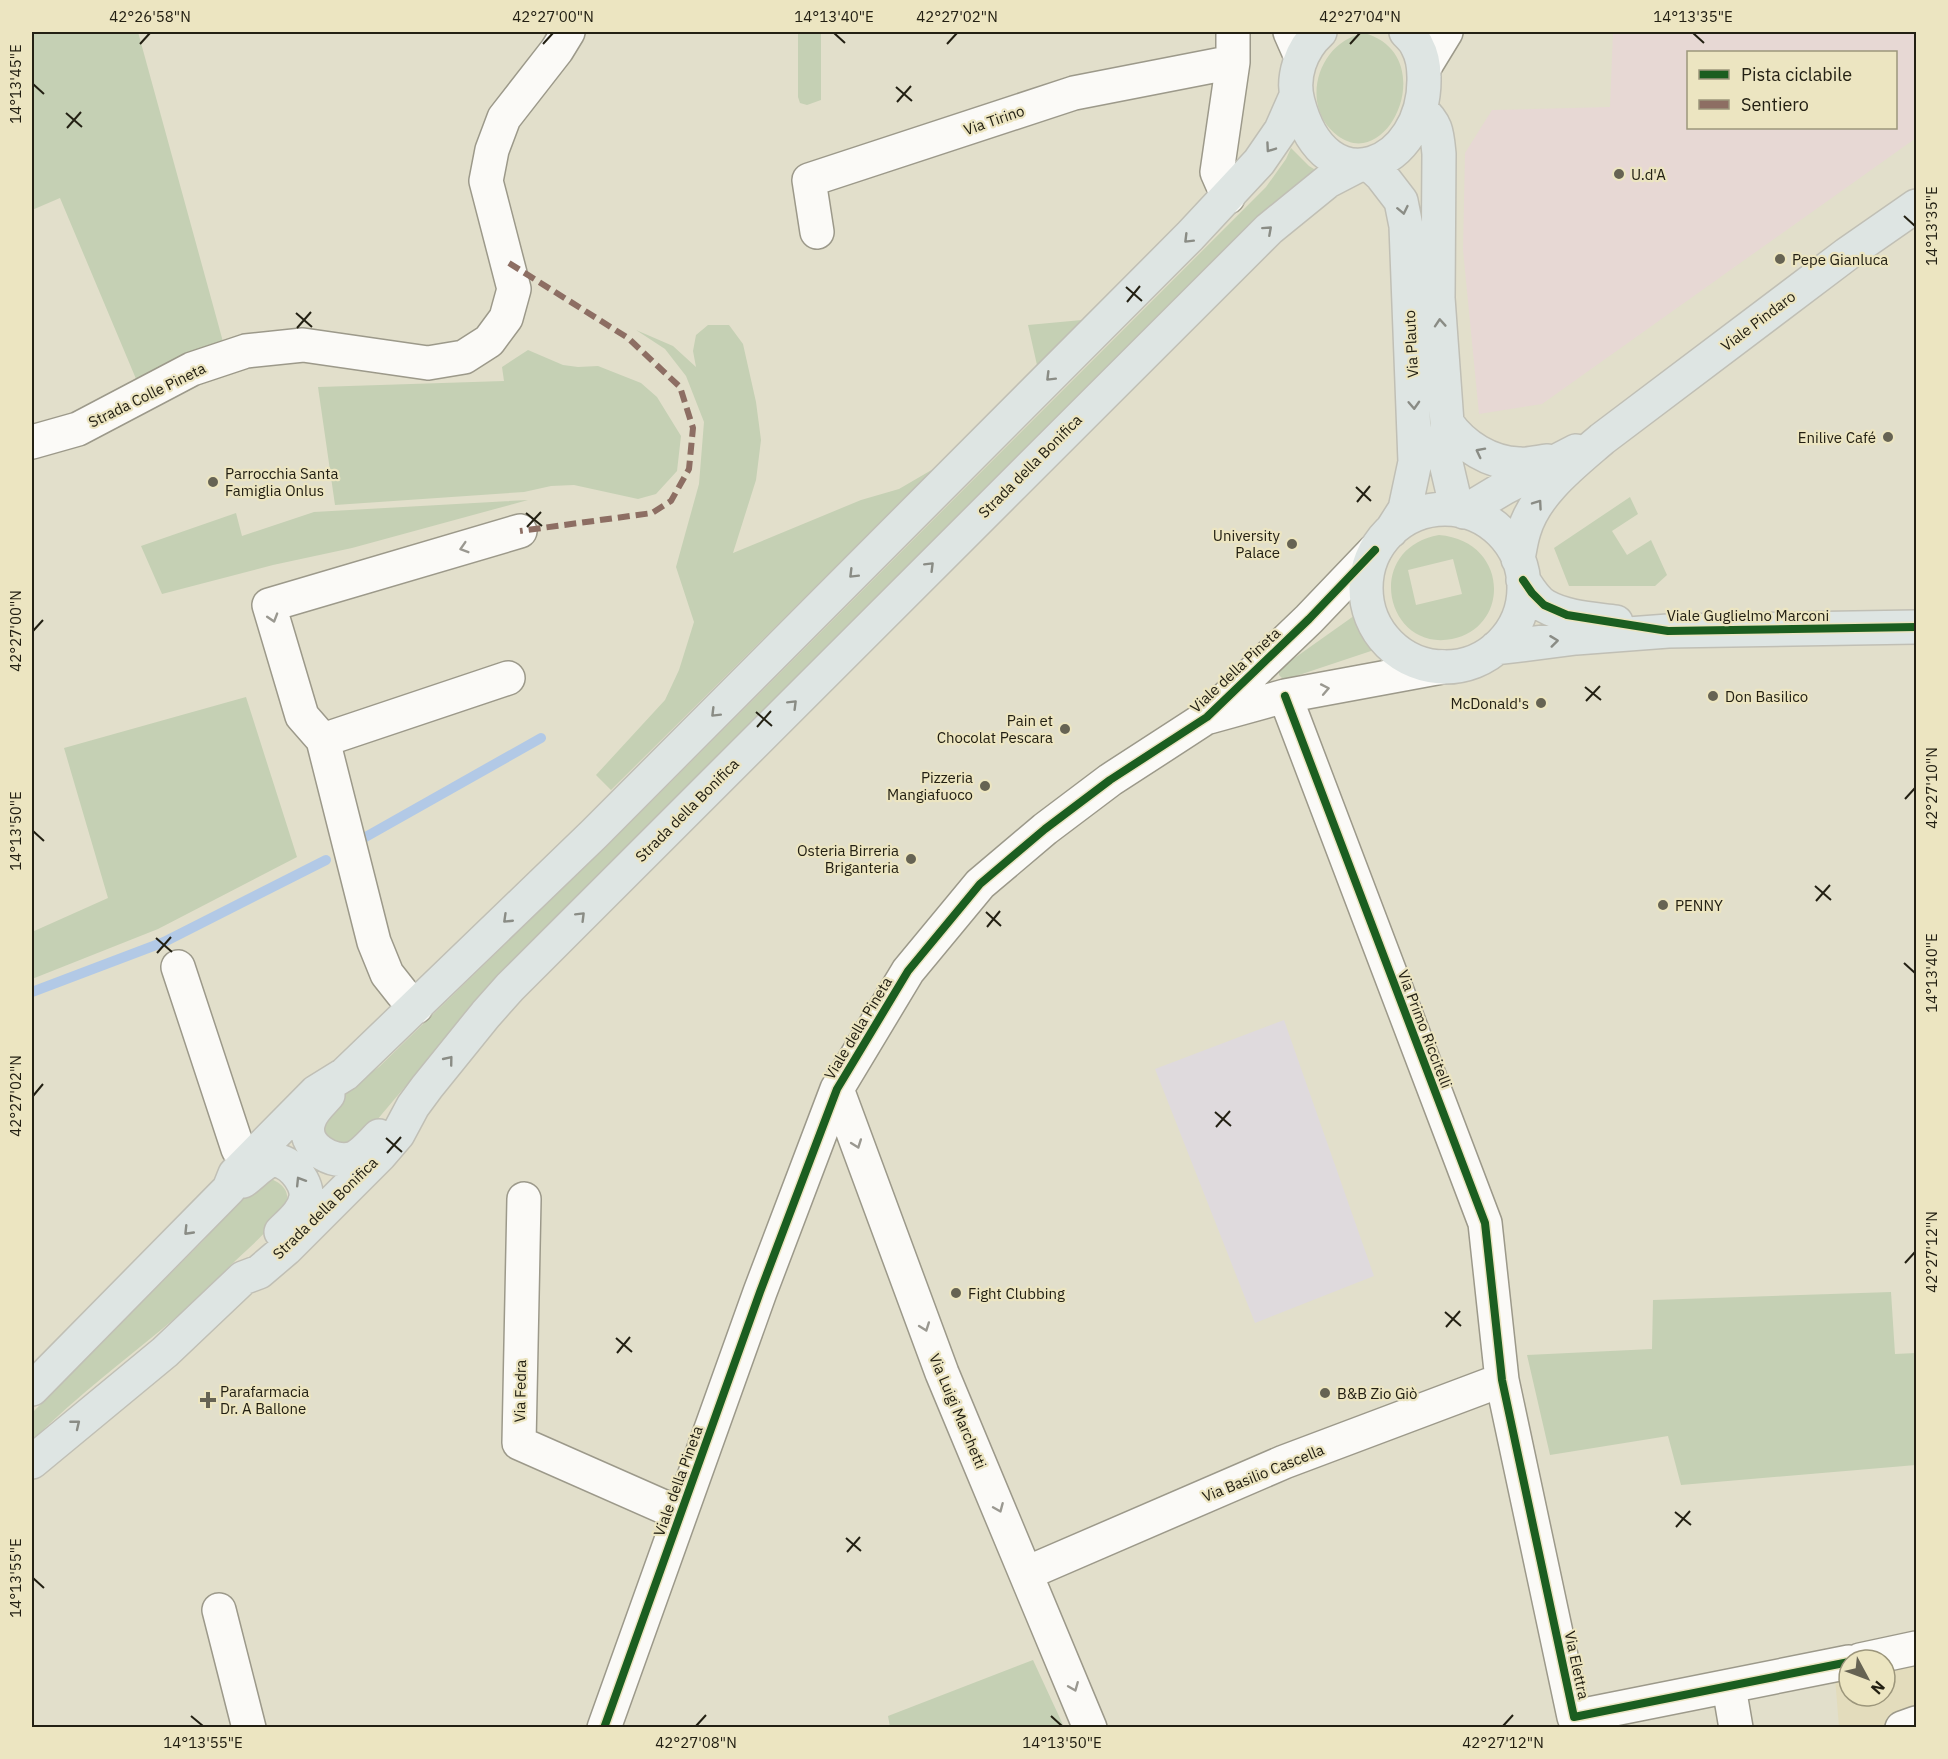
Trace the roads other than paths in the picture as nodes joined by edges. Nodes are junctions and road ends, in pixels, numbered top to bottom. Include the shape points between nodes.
1 (568, 32) edge
2 (1320, 32) edge
3 (1406, 32) edge
4 (1446, 32) edge
5 (1295, 44) edge
6 (1233, 47) edge
7 (1424, 68) junction
8 (1296, 96) junction
9 (1420, 109) junction
10 (1362, 165) junction
11 (1228, 196) junction
12 (1917, 206) edge
13 (818, 232) dead end
14 (1447, 423) junction
15 (1602, 439) junction
16 (32, 442) edge
17 (1557, 460) junction
18 (1461, 511) junction
19 (520, 531) dead end
20 (1383, 541) junction
21 (1520, 569) junction
22 (1917, 627) edge
23 (1668, 631) junction
24 (1496, 648) junction
25 (1442, 667) junction
26 (508, 678) dead end
27 (1285, 696) junction
28 (1207, 717) junction
29 (323, 740) junction
30 (178, 967) dead end
31 (416, 1007) junction
32 (345, 1074) junction
33 (837, 1089) junction
34 (413, 1106) junction
35 (249, 1160) junction
36 (229, 1189) junction
37 (524, 1199) dead end
38 (243, 1278) junction
39 (34, 1379) edge
40 (1502, 1380) junction
41 (32, 1462) edge
42 (681, 1514) junction
43 (1027, 1573) junction
44 (219, 1610) dead end
45 (1917, 1648) edge
46 (1897, 1652) edge
47 (1837, 1664) edge
48 (1729, 1687) junction
49 (1917, 1723) edge
50 (249, 1728) edge
51 (604, 1728) edge
52 (1090, 1728) edge
53 (1736, 1728) edge
54 (1902, 1728) edge

1 - 16 street, Strada Colle Pineta via 504,118 492,150 486,181 514,289 506,318 489,341 464,357 428,363 303,345 246,351 192,369 78,429
2 - 5 main road
3 - 7 main road via 1418,47
4 - 7 street
5 - 8 main road
6 - 11 street, Via Tirino via 1217,172
6 - 13 street, Via Tirino via 1074,93 809,180
7 - 9 main road, Strada della Bonifica
8 - 10 main road via 1311,139 1342,164
8 -> 11 main road via 1281,130
9 - 10 main road, Strada della Bonifica via 1413,129 1399,146 1383,158
14 -> 9 main road, Via Plauto via 1438,298 1439,154 1437,131 1431,118
10 -> 20 main road, Via Plauto via 1381,175 1401,201 1406,225 1415,462 1405,509
34 -> 10 main road, Strada della Bonifica via 518,979 1226,270 1306,197
11 -> 31 main road via 594,834
12 - 15 main road, Viale Pindaro
17 -> 14 main road via 1520,465 1499,461 1467,445
14 - 18 main road, Via Plauto via 1445,459
15 - 17 main road, Viale Pindaro
21 -> 15 main road, Viale Pindaro via 1524,530 1541,498
17 - 18 main road, Viale Pindaro
18 - 20 main road via 1422,513 1400,524
18 - 21 main road via 1501,532
19 -> 29 street via 269,605 302,716
20 - 25 main road via 1369,565 1366,581 1376,628 1404,656
20 - 28 street, Viale della Pineta
21 - 23 main road, Viale Guglielmo Marconi via 1532,593 1544,605 1567,615
21 - 24 main road via 1523,599 1518,617
22 - 23 main road, Viale Guglielmo Marconi
24 -> 23 main road, Viale Guglielmo Marconi
24 - 25 main road via 1474,662
27 -> 25 street, Viale della Pineta
26 - 29 street
27 - 28 street, Viale della Pineta
27 - 40 street, Via Primo Riccitelli via 1485,1223
28 - 33 street, Viale della Pineta via 1110,780 980,884 908,971
29 - 31 street via 374,942 387,974
30 - 35 street via 238,1149
31 - 32 main road
32 - 34 main road via 315,1109 307,1131 318,1150 333,1158 355,1157
32 - 35 main road via 316,1092
33 - 42 street, Viale della Pineta
33 -> 43 street, Via Luigi Marchetti via 942,1374
34 - 38 main road, Strada della Bonifica via 398,1134 348,1188 259,1272
35 - 36 main road via 235,1174
38 -> 36 main road via 249,1264 301,1210 306,1189 286,1164 274,1160
36 -> 39 main road
37 - 42 street, Via Fedra via 519,1443
41 -> 38 main road, Strada della Bonifica via 165,1352
40 - 43 street, Via Basilio Cascella via 1284,1462
40 - 48 street, Via Elettra via 1574,1717
42 - 51 street, Viale della Pineta
43 -> 52 street, Via Luigi Marchetti
44 - 50 street
45 - 46 street
47 - 48 street, Via Elettra
48 - 53 street
49 - 54 street

